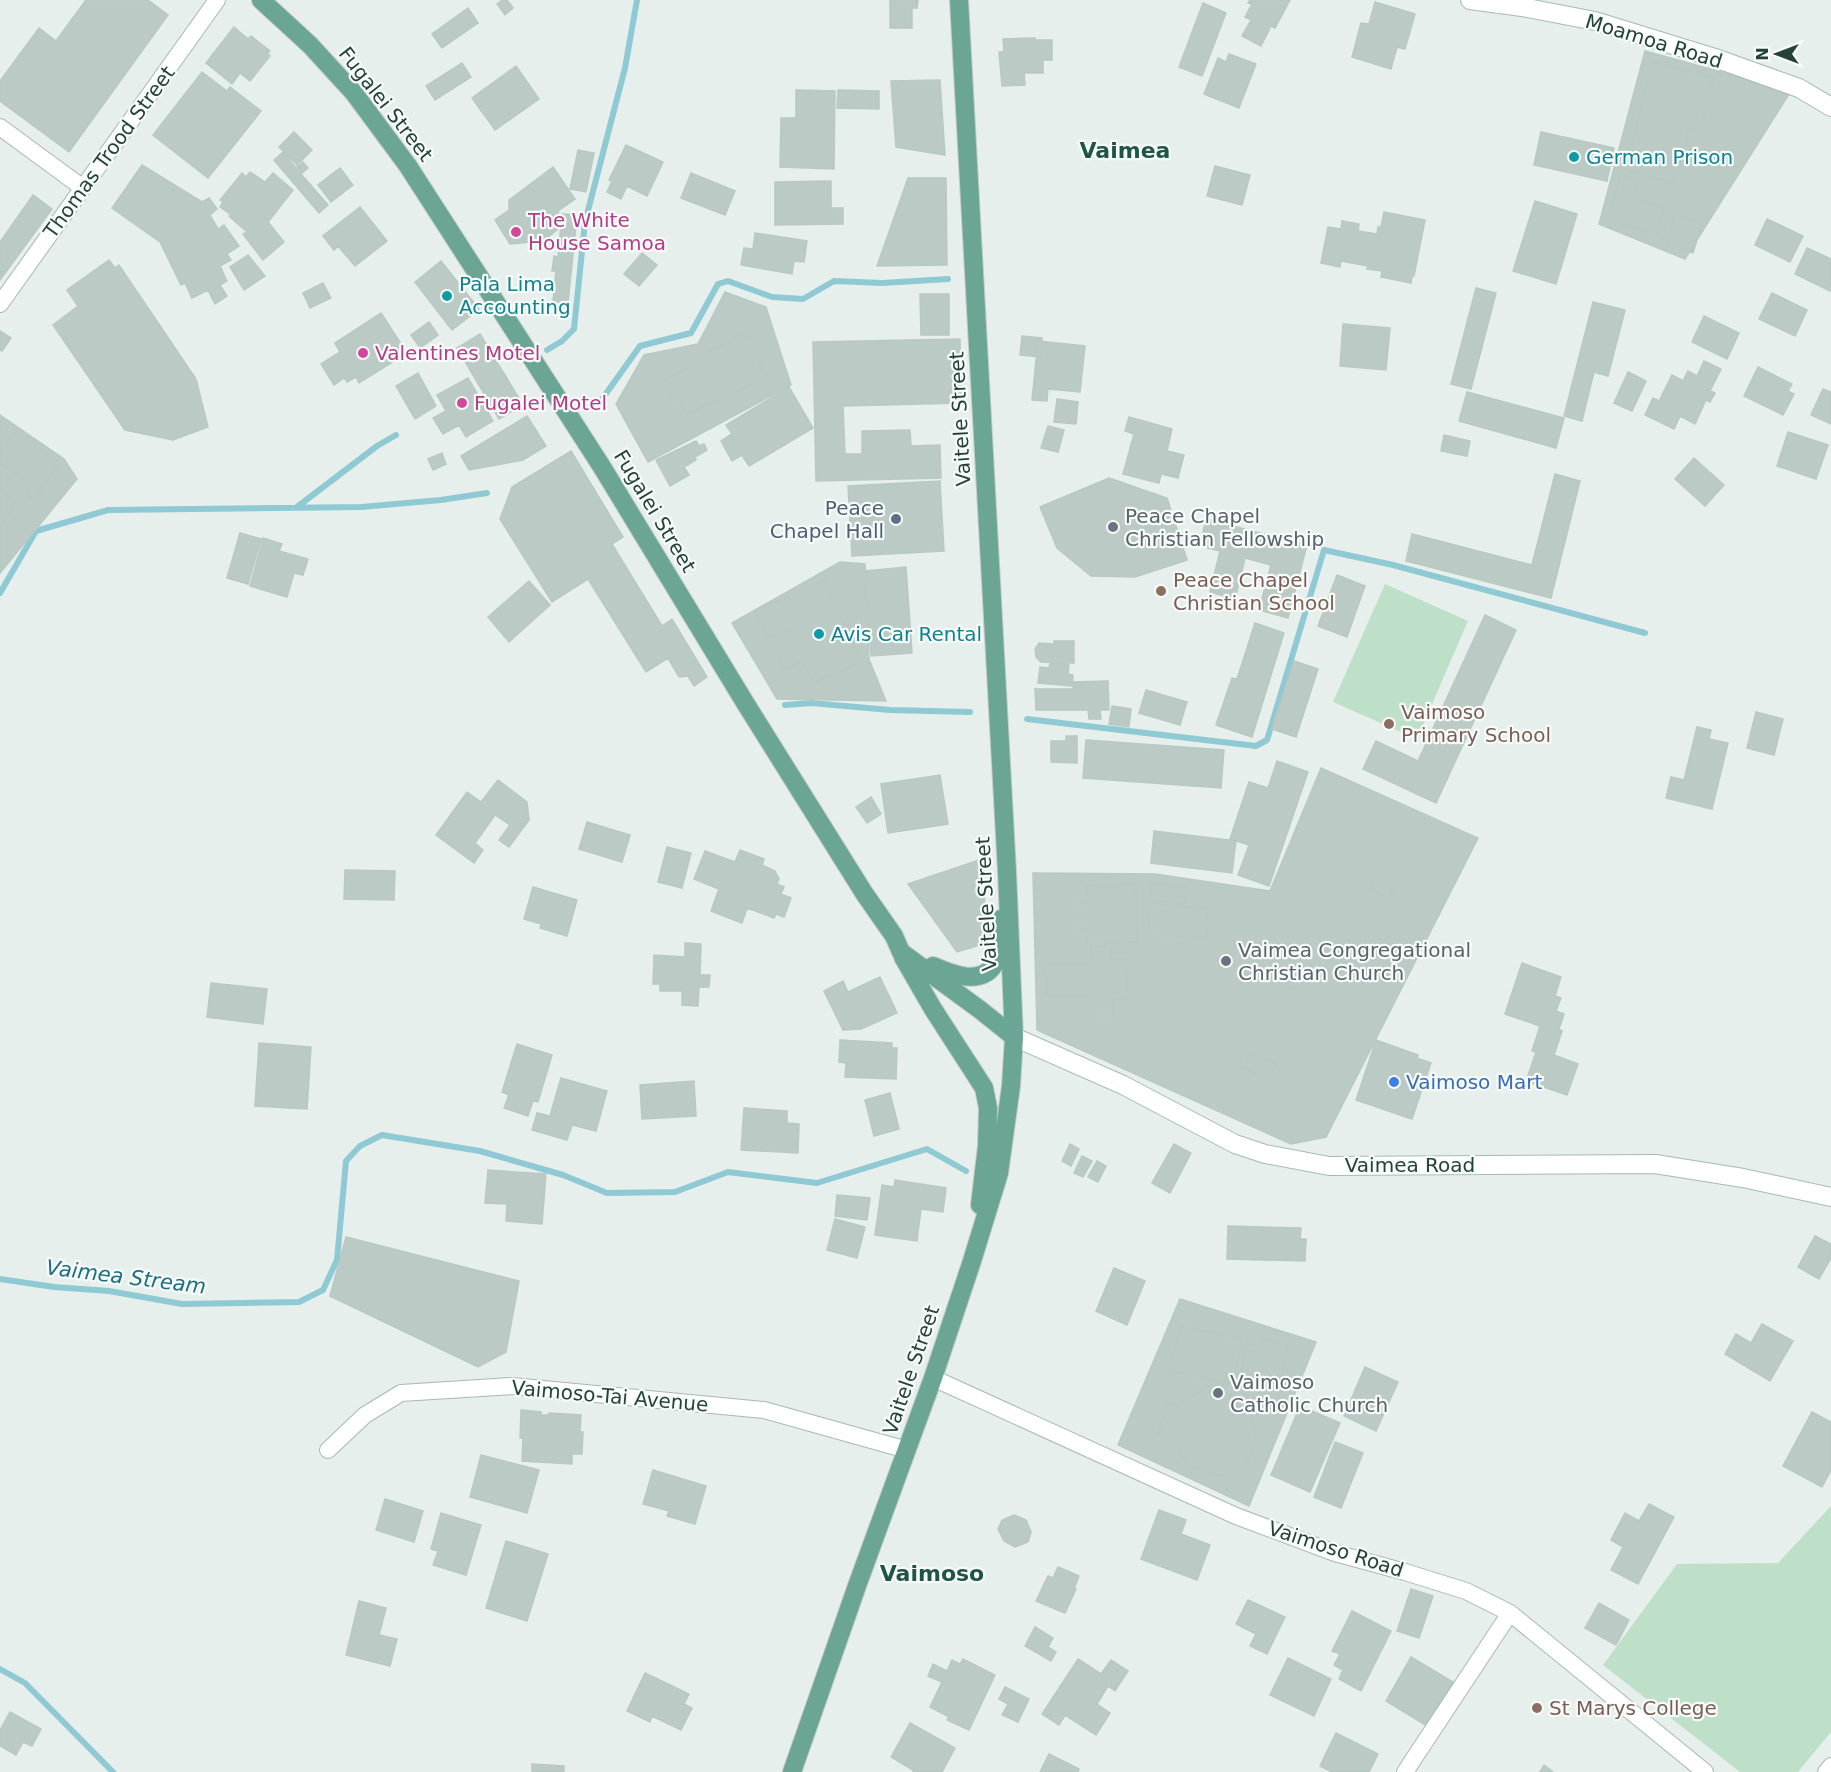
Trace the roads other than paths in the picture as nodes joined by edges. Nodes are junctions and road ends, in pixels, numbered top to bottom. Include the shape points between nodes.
1 (217, 0) edge
2 (261, 0) edge
3 (958, 0) edge
4 (1470, 0) edge
5 (1831, 107) edge
6 (0, 127) edge
7 (83, 188) junction
8 (0, 304) edge
9 (1007, 873) junction
10 (901, 952) junction
11 (1014, 1037) junction
12 (1831, 1197) edge
13 (972, 1261) junction
14 (933, 1378) junction
15 (328, 1450) dead end
16 (907, 1450) junction
17 (1509, 1613) junction
18 (1831, 1766) edge
19 (792, 1772) edge
20 (1405, 1772) edge
21 (1705, 1772) edge
22 (1826, 1772) edge

1 - 7 street, Thomas Trood Street
2 - 10 main road, Fugalei Street via 354,93 408,166 602,467
3 - 9 main road, Vaitele Street
4 - 5 street, Moamoa Road via 1595,21 1799,88
6 - 7 street
7 - 8 street, Thomas Trood Street
9 - 10 main road via 994,964 984,974 956,976
9 - 11 main road, Vaitele Street
10 - 11 main road, Fugalei Street
10 - 13 main road via 984,1088 987,1146
11 - 12 street, Vaimea Road via 1124,1085 1235,1144 1265,1154 1329,1166 1655,1164
11 - 13 main road, Vaitele Street via 999,1173
13 - 14 main road, Vaitele Street
14 - 16 main road, Vaitele Street
14 - 17 street, Vaimoso Road via 1236,1516 1335,1553 1466,1591
15 - 16 street, Vaimoso-Tai Avenue via 365,1416 401,1393 512,1386 764,1410
16 - 19 main road, Vaitele Street
17 - 20 street
17 - 21 street, Vaimoso Road
18 - 22 street

